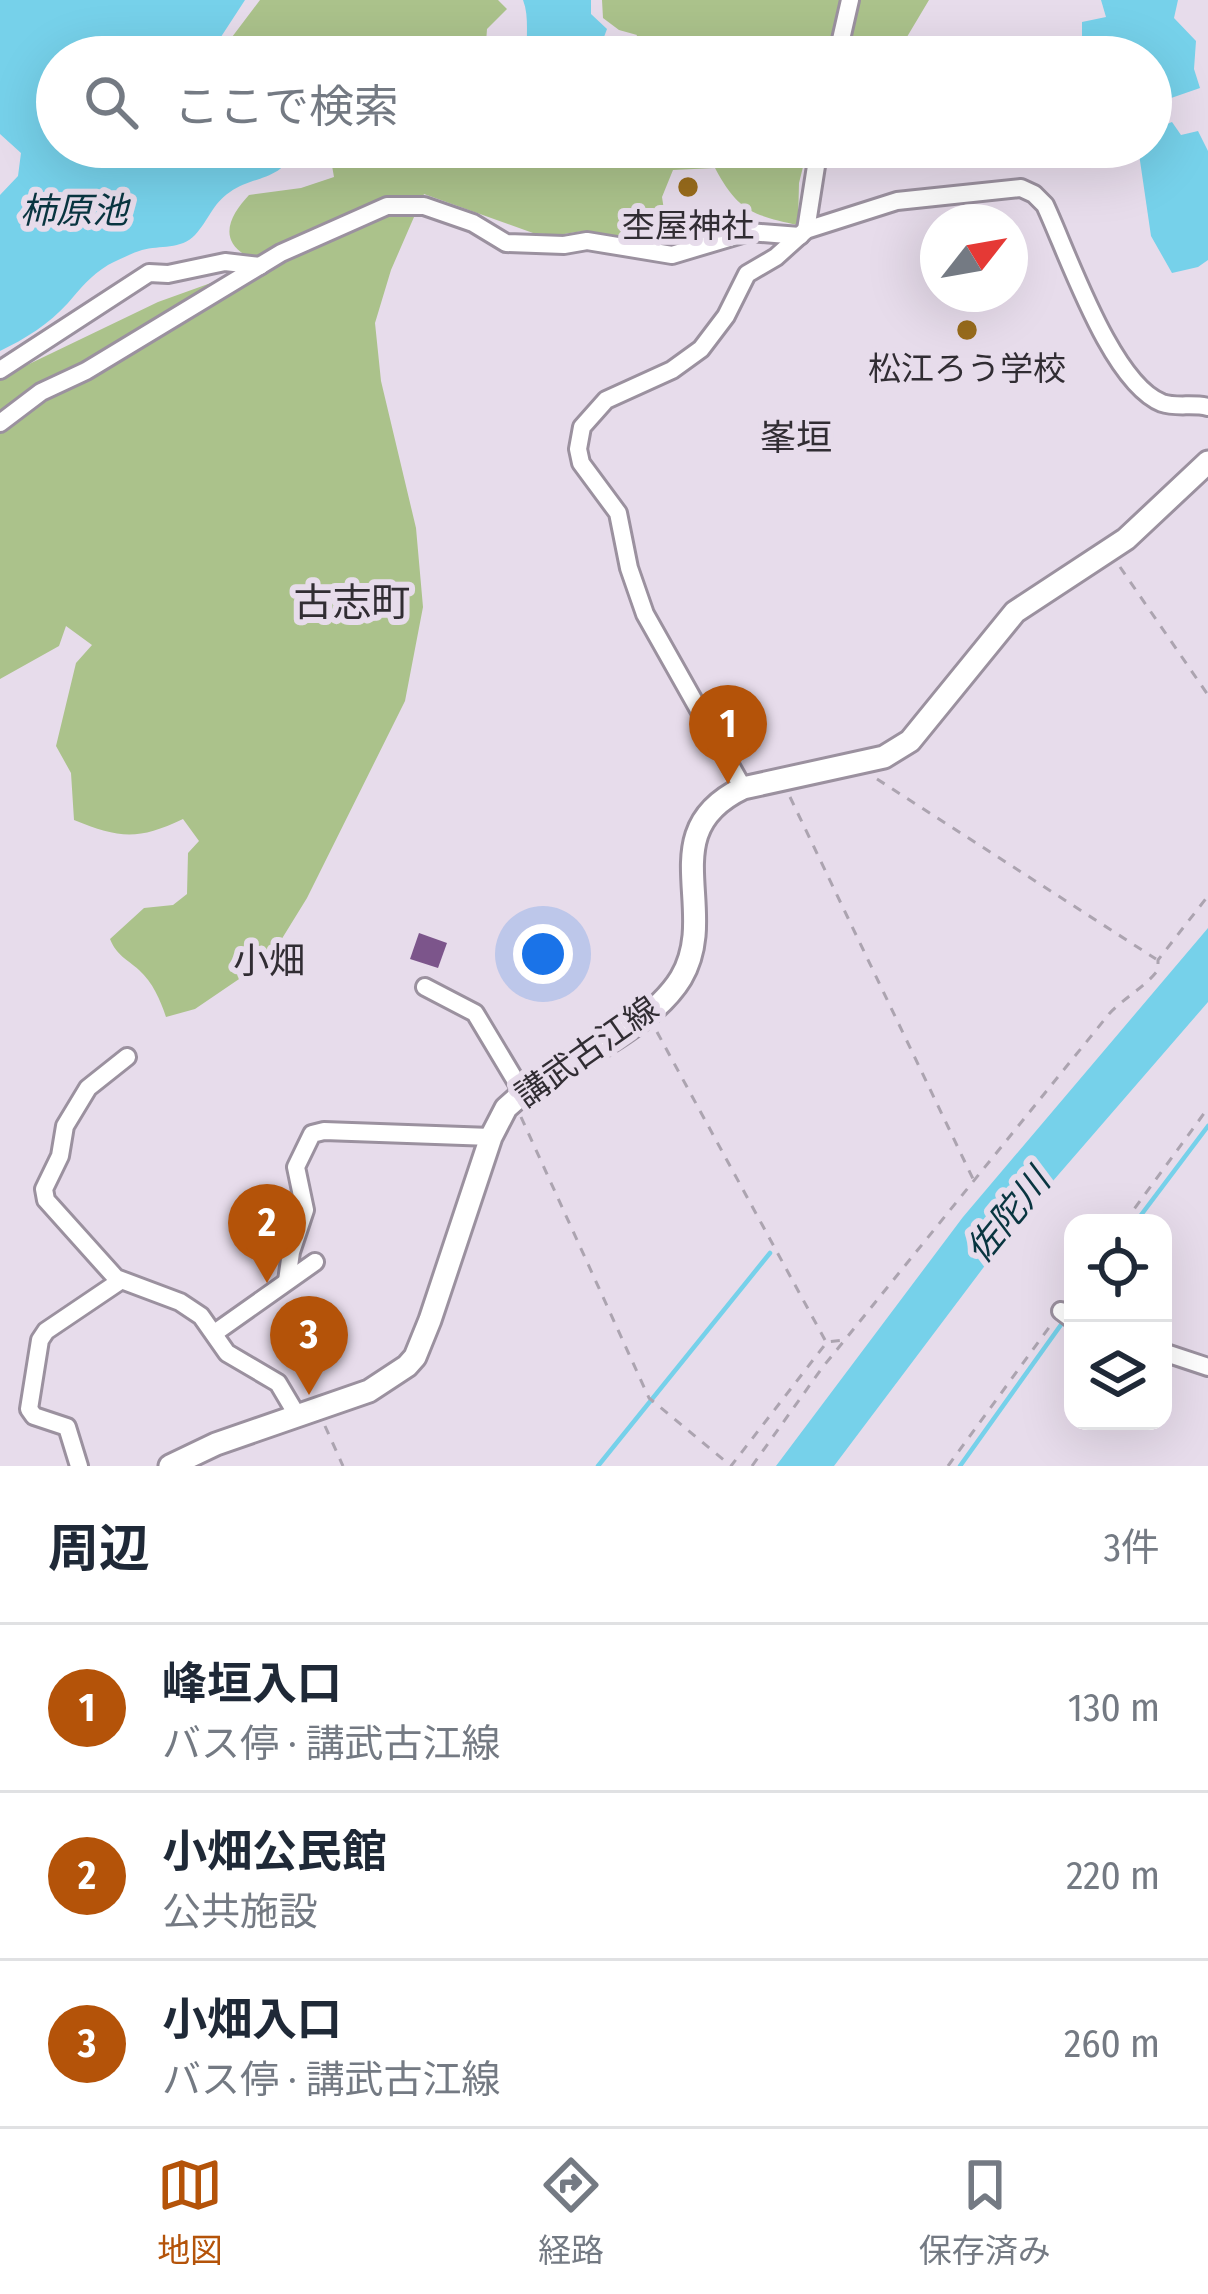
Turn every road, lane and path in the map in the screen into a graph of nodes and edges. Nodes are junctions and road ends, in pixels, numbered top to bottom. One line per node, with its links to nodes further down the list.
1 (850, 0): 2 (street)
2 (842, 36)
3 (816, 168): 4 (street)
4 (803, 233): 5 (street); 7 (street); 14 (street)
5 (260, 266): 6 (street); 8 (street)
6 (0, 370)
7 (1208, 406)
8 (0, 423)
9 (1208, 462): 10 (main road, 講武古江線)
10 (1109, 550): 11 (path); 12 (main road, 講武古江線)
11 (1208, 695)
12 (861, 762): 13 (main road, 講武古江線); 16 (path)
13 (780, 779): 14 (main road, 講武古江線); 23 (path)
14 (743, 788): 18 (main road, 講武古江線)
15 (1208, 896): 16 (path)
16 (1158, 960): 23 (path)
17 (424, 987): 20 (street)
18 (647, 1015): 20 (main road, 講武古江線); 31 (path)
19 (127, 1057): 26 (street)
20 (518, 1096): 22 (main road, 講武古江線); 31 (path)
21 (1208, 1108): 24 (path)
22 (490, 1137): 27 (street); 34 (main road, 講武古江線)
23 (974, 1181): 30 (path)
24 (1131, 1214)
25 (314, 1262): 27 (street)
26 (120, 1281): 29 (street); 35 (street)
27 (287, 1281): 29 (street)
28 (1064, 1318): 39 (path)
29 (215, 1332): 34 (street)
30 (847, 1340): 31 (path); 38 (path)
31 (827, 1342)
32 (1172, 1355): 33 (street)
33 (1208, 1367)
34 (306, 1412): 36 (main road, 講武古江線); 37 (path)
35 (79, 1466)
36 (170, 1466)
37 (343, 1466)
38 (752, 1466)
39 (948, 1466)

